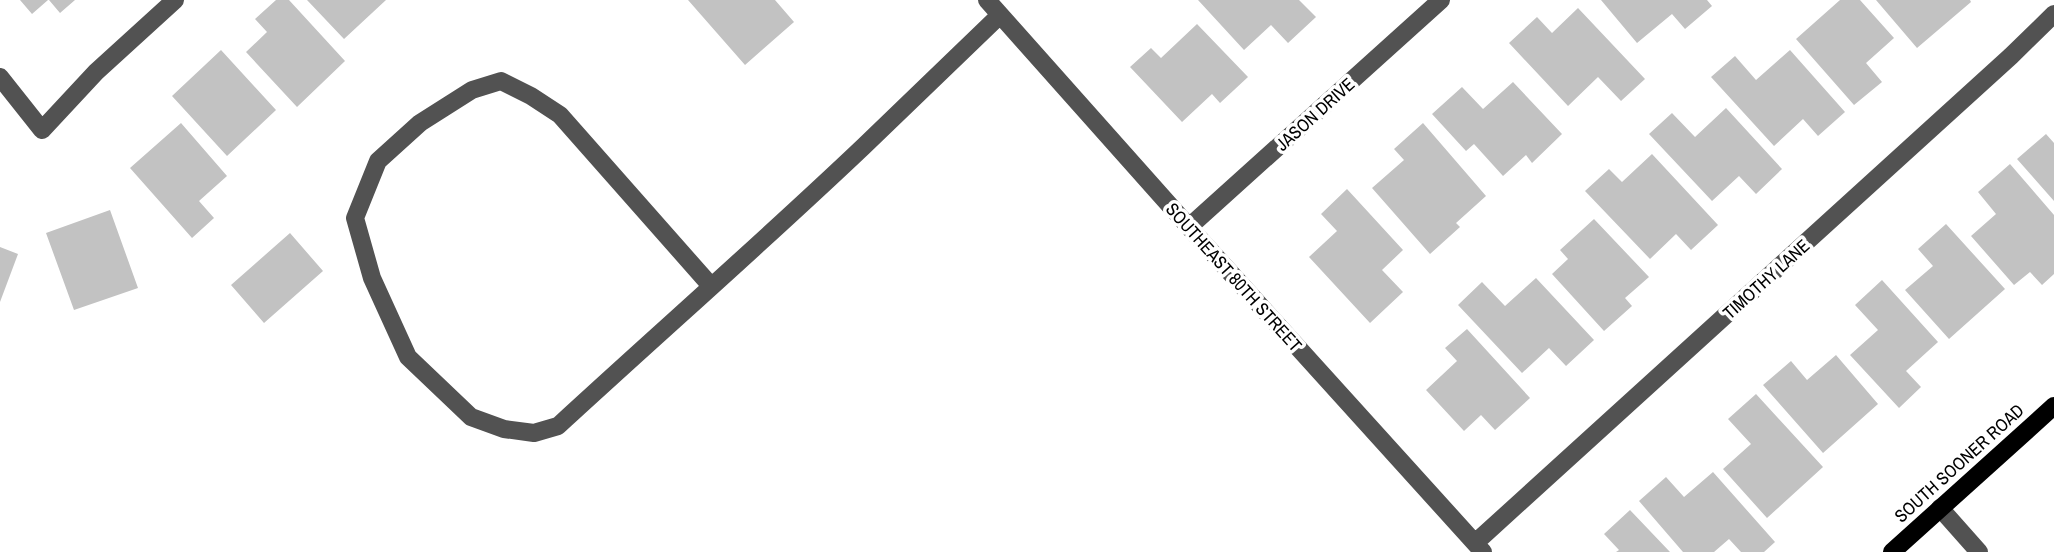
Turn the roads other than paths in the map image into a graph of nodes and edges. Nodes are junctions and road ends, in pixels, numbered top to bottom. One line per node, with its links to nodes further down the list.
1 (175, 0): 7 (street)
2 (987, 0): 6 (street, SOUTHEAST 80TH STREET)
3 (1441, 0): 8 (street, JASON DRIVE)
4 (2047, 0): 5 (street)
5 (2054, 12): 12 (street, TIMOTHY LANE)
6 (1000, 15): 8 (street, SOUTHEAST 80TH STREET); 9 (street)
7 (0, 77)
8 (1189, 227): 12 (street, SOUTHEAST 80TH STREET)
9 (710, 286): 9 (street)
10 (2054, 406): 11 (main road, SOUTH SOONER ROAD)
11 (1940, 508): 13 (main road, SOUTH SOONER ROAD); 14 (street)
12 (1479, 548)
13 (1899, 550)
14 (1979, 552)

